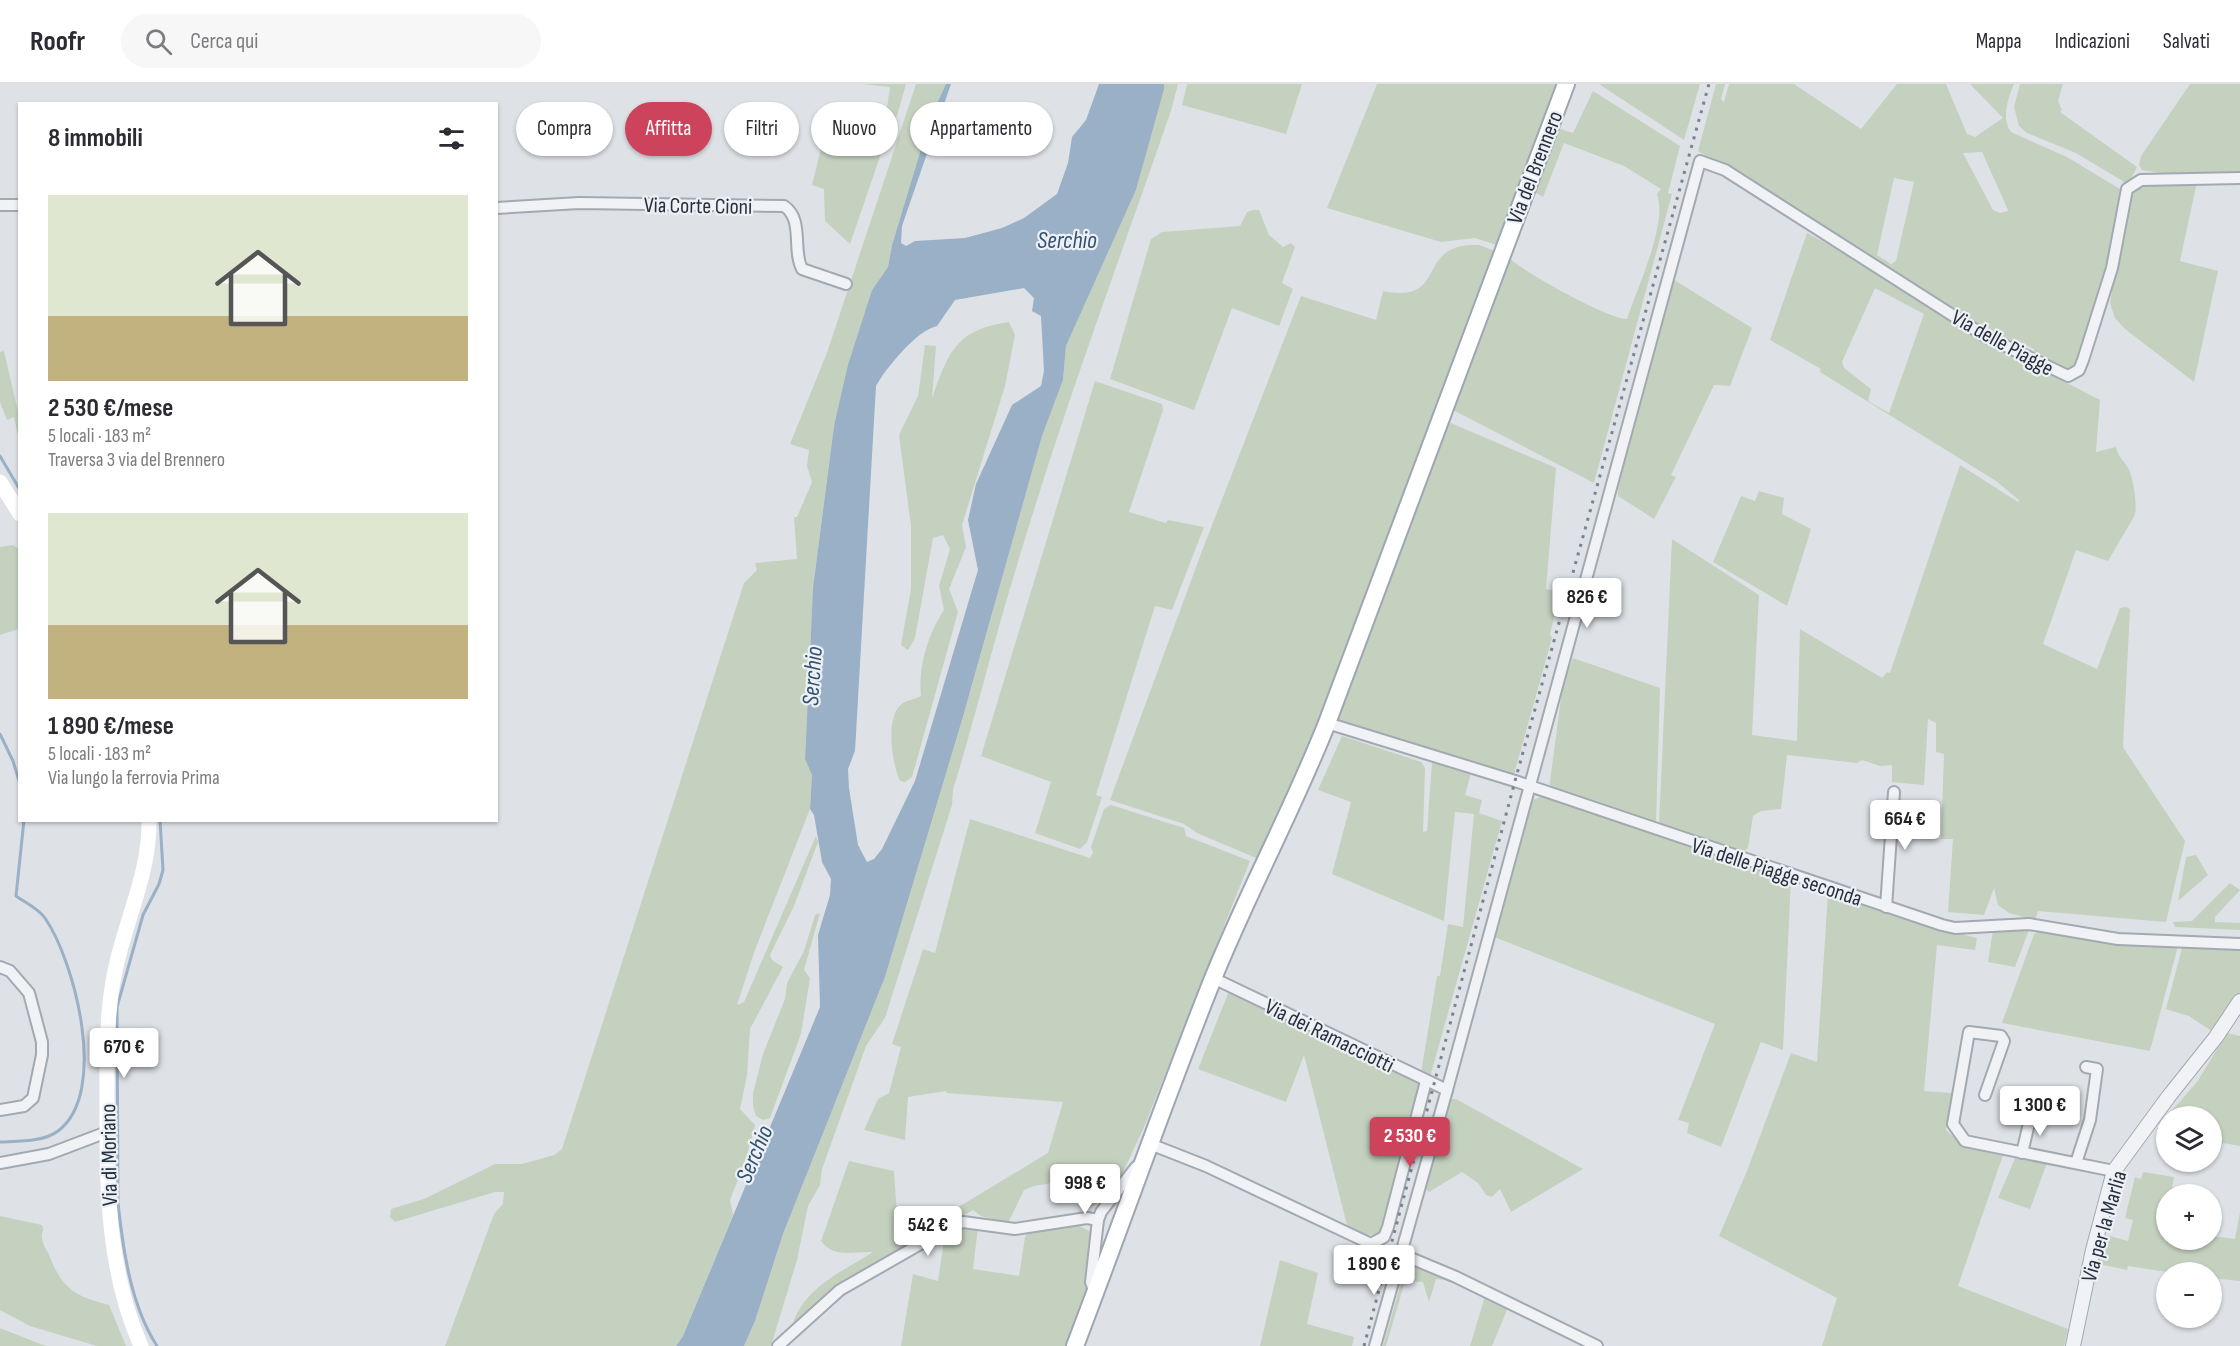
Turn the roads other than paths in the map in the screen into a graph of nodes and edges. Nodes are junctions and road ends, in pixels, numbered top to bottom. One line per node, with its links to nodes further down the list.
1 (1566, 84): 9 (main road, Via del Brennero)
2 (2240, 178): 10 (street, Via delle Piagge)
3 (0, 205): 4 (street)
4 (18, 205)
5 (498, 208): 6 (street, Via Corte Cioni)
6 (846, 284)
7 (0, 482): 8 (main road)
8 (18, 511)
9 (1327, 723): 10 (street, Via delle Piagge seconda); 16 (main road, Via del Brennero)
10 (1528, 786): 13 (street, Via delle Piagge seconda); 20 (street)
11 (1894, 792): 13 (street)
12 (148, 822): 24 (main road, Via di Moriano)
13 (1886, 907): 14 (street, Via delle Piagge seconda)
14 (2240, 944)
15 (0, 967): 22 (street)
16 (1213, 978): 19 (street, Via dei Ramacciotti); 25 (main road, Via del Brennero)
17 (2240, 1001): 29 (street, Via per la Marlia)
18 (2086, 1067): 28 (street)
19 (1426, 1081): 20 (street, Via dei Ramacciotti); 25 (street)
20 (1448, 1090): 31 (street)
21 (1985, 1095): 26 (street)
22 (0, 1110)
23 (2031, 1115): 26 (street)
24 (107, 1132): 27 (street); 33 (main road, Via di Moriano)
25 (1148, 1148): 30 (street); 32 (main road, Via del Brennero)
26 (2022, 1153): 28 (street)
27 (0, 1163)
28 (2076, 1163): 29 (street)
29 (2114, 1171): 38 (street, Via per la Marlia)
30 (1098, 1220): 32 (street); 34 (street)
31 (1401, 1254): 36 (street); 37 (street)
32 (1095, 1294): 35 (main road, Via del Brennero)
33 (141, 1346)
34 (778, 1346)
35 (1075, 1346)
36 (1375, 1346)
37 (1597, 1346)
38 (2073, 1346)

